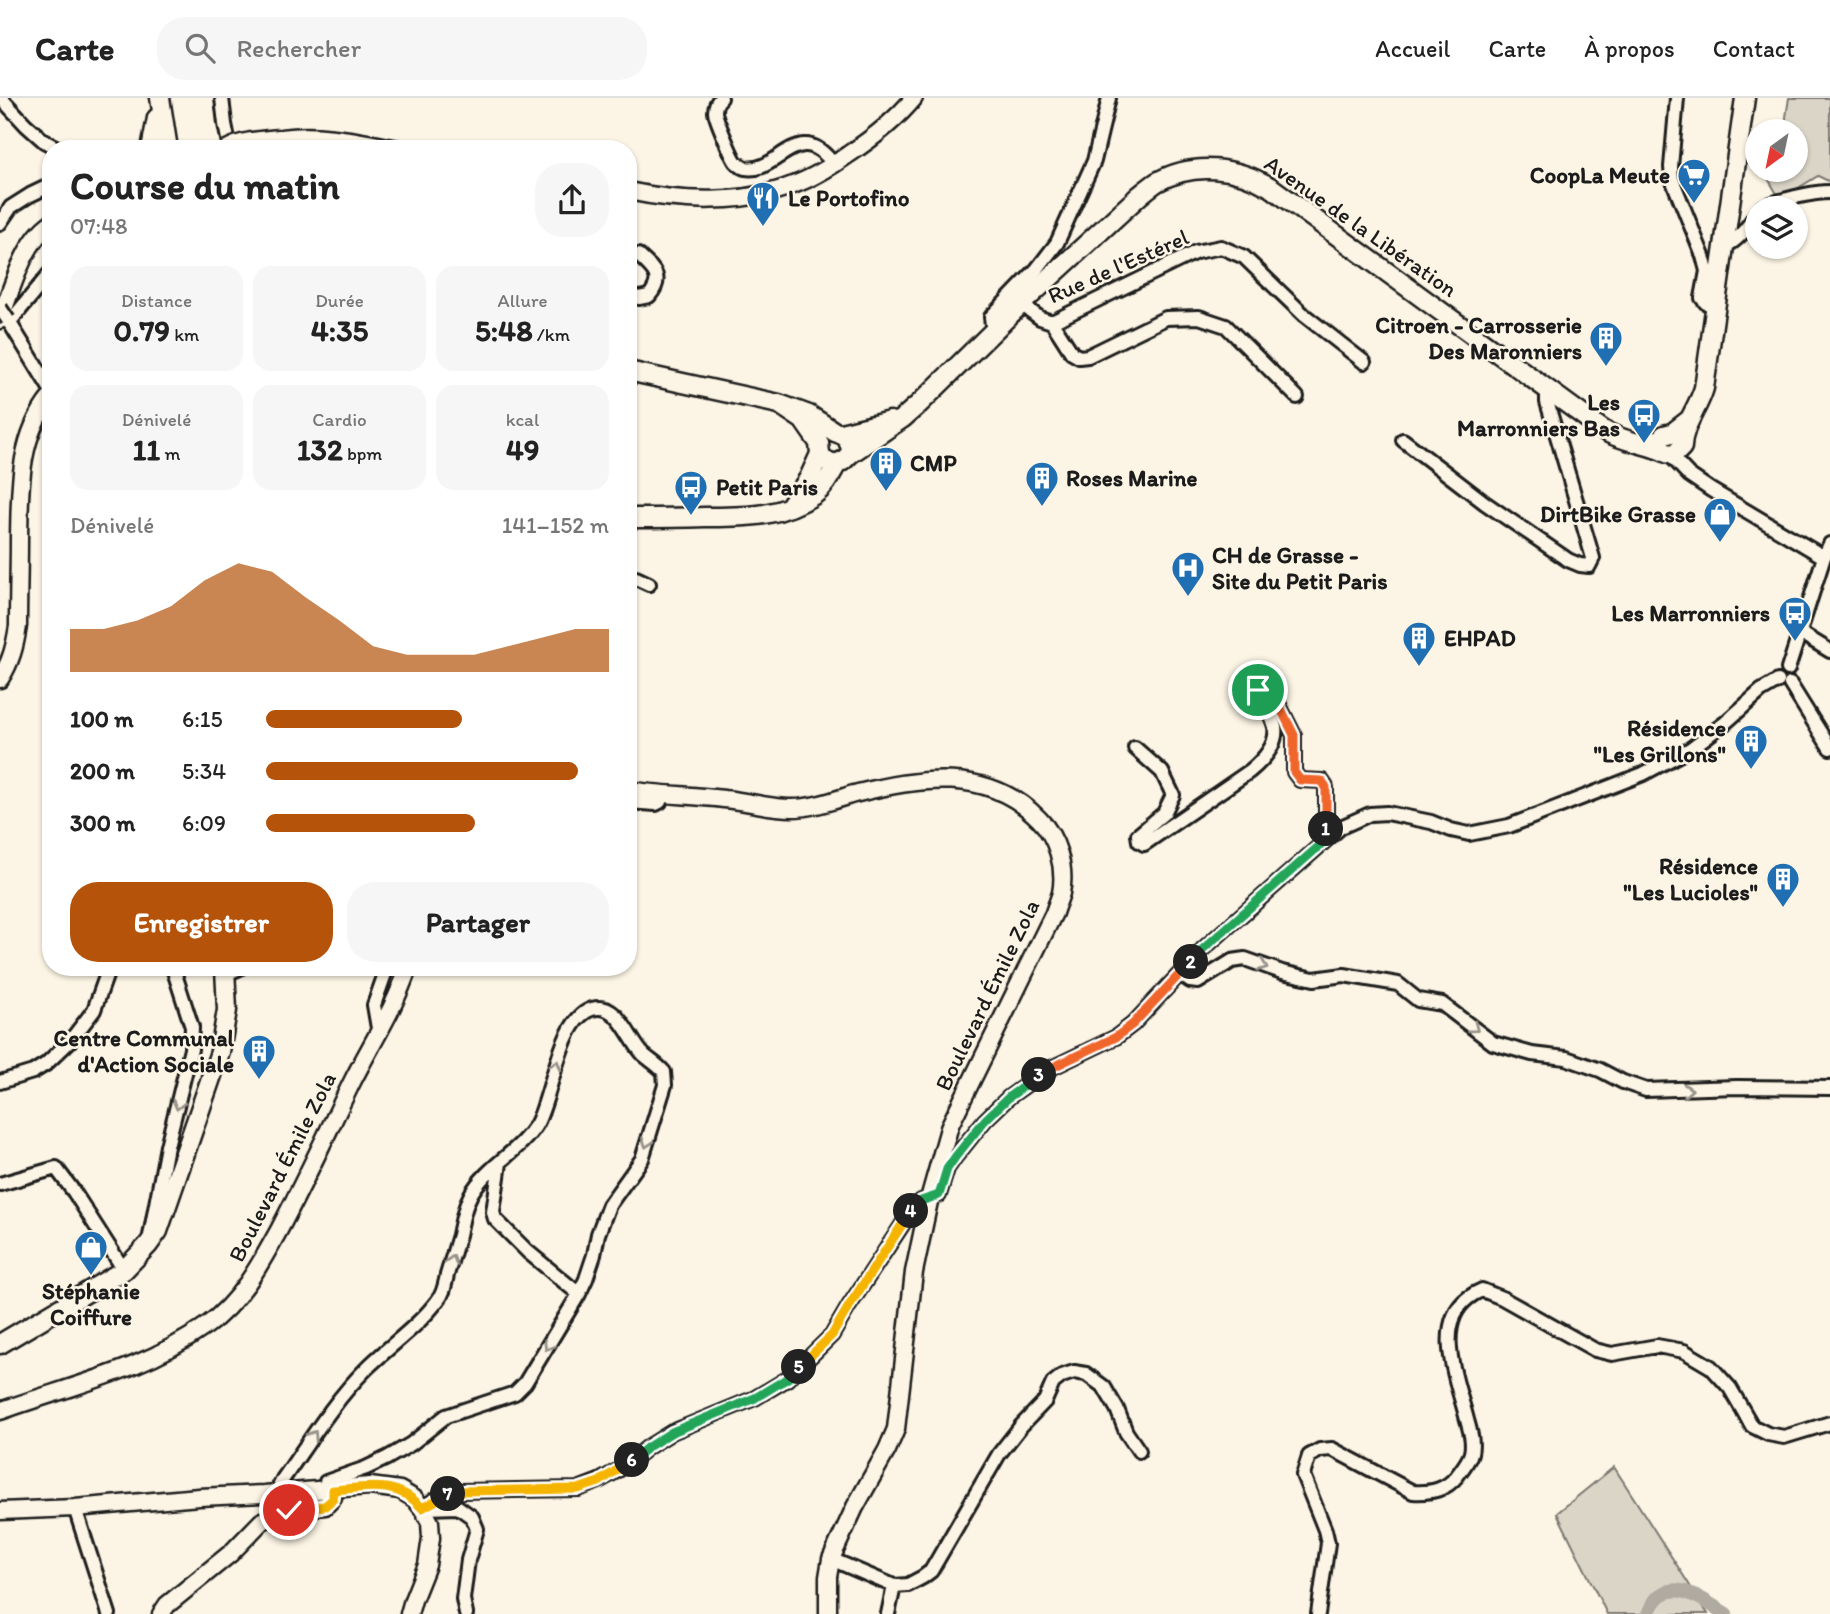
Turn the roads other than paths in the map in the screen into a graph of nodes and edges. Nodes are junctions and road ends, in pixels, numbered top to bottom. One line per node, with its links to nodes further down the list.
1 (1, 98): 10 (street)
2 (222, 98): 12 (street)
3 (721, 98): 16 (street)
4 (914, 98): 16 (main road)
5 (1109, 98): 33 (street)
6 (1677, 98): 29 (street)
7 (1745, 98): 24 (main road, Avenue de la Libération)
8 (160, 99): 11 (main road)
9 (279, 138): 13 (main road, bridge); 14 (main road, bridge); 15 (main road)
10 (43, 140)
11 (161, 140)
12 (228, 140)
13 (258, 140)
14 (274, 140)
15 (346, 140)
16 (834, 164): 18 (main road)
17 (42, 189): 21 (street)
18 (637, 192)
19 (1830, 192): 20 (street)
20 (1801, 196)
21 (0, 223)
22 (1745, 228): 24 (street)
23 (42, 231): 32 (main road)
24 (1725, 246): 29 (main road, Avenue de la Libération)
25 (638, 255): 27 (street)
26 (42, 283): 32 (street)
27 (637, 297)
28 (1021, 304): 31 (street, Rue de l'Estérel); 33 (main road, Avenue de la Libération); 37 (main road, Avenue de la Libération)
29 (1716, 306): 45 (main road, Avenue de la Libération)
30 (0, 308): 32 (street, bridge)
31 (1052, 322): 34 (street, Rue de l'Estérel); 38 (street)
32 (8, 323): 36 (street)
33 (993, 332): 41 (main road, Avenue de la Libération)
34 (1364, 362)
35 (637, 373): 39 (main road)
36 (42, 376)
37 (1547, 389): 43 (street); 45 (main road, Avenue de la Libération)
38 (1297, 397)
39 (779, 404): 42 (main road); 44 (main road)
40 (42, 409): 54 (main road)
41 (903, 418): 42 (main road); 46 (main road, Avenue de la Libération)
42 (838, 433): 44 (main road); 46 (main road)
43 (1403, 440)
44 (819, 448): 46 (main road); 47 (main road)
45 (1673, 448): 49 (street)
46 (843, 459): 47 (main road)
47 (789, 507): 48 (main road)
48 (637, 518)
49 (1828, 551): 52 (street)
50 (637, 579): 51 (street)
51 (649, 584)
52 (1799, 632): 53 (street); 55 (street)
53 (1830, 650)
54 (0, 680)
55 (1784, 682): 57 (street); 61 (street)
56 (1135, 748): 61 (street)
57 (1830, 748)
58 (637, 791): 59 (main road, Boulevard Émile Zola)
59 (661, 795): 60 (street); 73 (main road, Boulevard Émile Zola)
60 (637, 803)
61 (1326, 840): 62 (street)
62 (1180, 974): 70 (street, one-way to 70); 73 (street)
63 (106, 976): 69 (street)
64 (176, 976): 74 (street, one-way to 74)
65 (230, 976): 74 (main road)
66 (384, 976): 68 (street)
67 (404, 976): 68 (main road, Boulevard Émile Zola)
68 (379, 1034): 78 (main road, Boulevard Émile Zola)
69 (0, 1082)
70 (1830, 1088)
71 (500, 1163): 76 (street); 76 (street, one-way to 76); 82 (street, one-way to 71)
72 (0, 1184): 75 (street)
73 (931, 1199): 84 (street); 86 (main road, Boulevard Émile Zola)
74 (149, 1245): 75 (main road)
75 (124, 1270): 77 (main road)
76 (579, 1294): 81 (street, one-way to 81)
77 (0, 1344)
78 (0, 1411)
79 (1830, 1423): 94 (street)
80 (1139, 1451): 87 (street)
81 (329, 1490): 82 (main road); 84 (main road); 89 (main road)
82 (280, 1493): 83 (main road)
83 (75, 1508): 85 (main road); 88 (street)
84 (422, 1508): 90 (main road); 91 (street)
85 (0, 1511)
86 (831, 1559): 87 (street); 92 (main road, Boulevard Émile Zola)
87 (894, 1586): 93 (street)
88 (108, 1614)
89 (161, 1614)
90 (409, 1614)
91 (466, 1614)
92 (828, 1614)
93 (888, 1614)
94 (1318, 1614)

